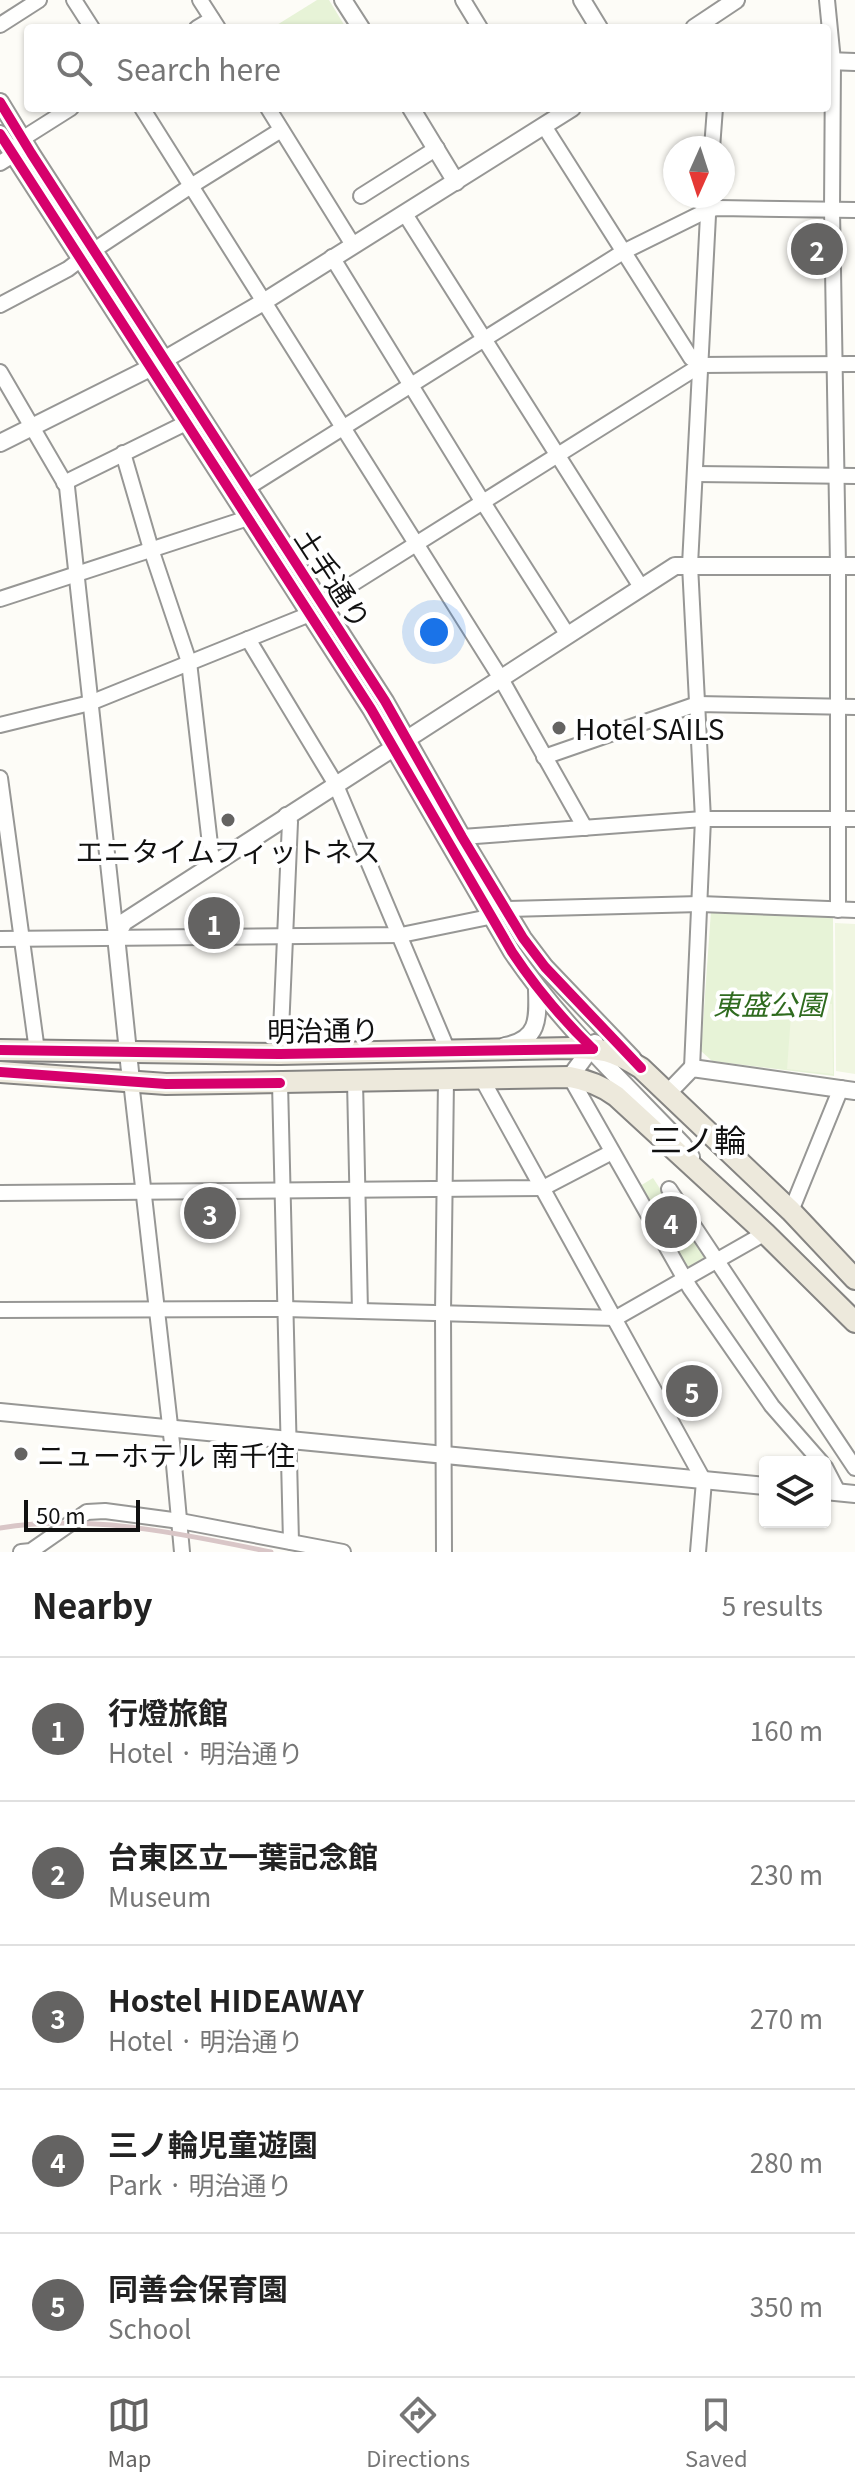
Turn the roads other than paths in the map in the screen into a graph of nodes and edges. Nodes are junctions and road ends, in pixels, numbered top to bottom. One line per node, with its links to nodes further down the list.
1 (39, 0): 16 (street)
2 (74, 0): 10 (street)
3 (200, 0): 9 (street)
4 (343, 0): 11 (street)
5 (463, 0): 12 (street)
6 (582, 0): 13 (street)
7 (736, 0): 14 (street)
8 (827, 0): 15 (street)
9 (215, 23)
10 (89, 24)
11 (358, 24)
12 (478, 24)
13 (597, 24)
14 (700, 24)
15 (828, 24)
16 (0, 25)
17 (831, 61): 18 (street)
18 (855, 62)
19 (0, 102): 31 (street)
20 (65, 112): 31 (street)
21 (145, 112): 35 (street)
22 (270, 112): 28 (street)
23 (414, 112): 32 (street)
24 (566, 112): 27 (street)
25 (715, 112): 30 (street)
26 (831, 112): 40 (street)
27 (544, 126): 34 (street); 44 (street)
28 (281, 130): 35 (street); 43 (street)
29 (0, 134): 33 (street)
30 (713, 136)
31 (22, 139): 33 (street); 45 (street)
32 (437, 148): 34 (street); 36 (street)
33 (7, 159): 45 (street)
34 (456, 182): 42 (street)
35 (191, 186): 45 (street); 47 (street)
36 (361, 196)
37 (699, 208): 44 (street)
38 (708, 208): 53 (street)
39 (718, 208): 40 (street)
40 (832, 210): 41 (street); 51 (street)
41 (855, 210)
42 (405, 214): 43 (street); 49 (street)
43 (353, 245): 46 (street)
44 (623, 252): 49 (street); 53 (street)
45 (88, 255): 48 (street); 50 (street)
46 (332, 257): 47 (street); 55 (street)
47 (265, 301): 50 (street); 58 (street)
48 (0, 305)
49 (485, 340): 55 (street); 61 (street)
50 (158, 364): 56 (street); 57 (street); 66 (street, 土手通り)
51 (835, 364): 52 (street); 53 (street); 63 (street)
52 (855, 364)
53 (701, 365): 61 (street); 62 (street)
54 (0, 372): 57 (street)
55 (411, 385): 58 (street); 67 (street)
56 (186, 423): 60 (street); 68 (street)
57 (32, 427): 59 (street); 65 (street)
58 (343, 428): 66 (street); 69 (street)
59 (0, 443)
60 (123, 453): 65 (street); 70 (street)
61 (558, 454): 67 (street); 74 (street)
62 (695, 474): 63 (street); 71 (street)
63 (836, 476): 64 (street); 72 (street)
64 (855, 476)
65 (64, 483): 73 (street)
66 (247, 488): 76 (street, 土手通り)
67 (483, 503): 69 (street); 77 (street)
68 (248, 518): 70 (street); 76 (street)
69 (416, 545): 76 (street); 80 (street)
70 (151, 549): 73 (street); 79 (street)
71 (690, 565): 72 (street); 74 (street); 82 (street)
72 (846, 566): 83 (street)
73 (77, 574): 75 (street); 81 (street)
74 (641, 587): 77 (street)
75 (0, 599)
76 (316, 608): 78 (street); 86 (street)
77 (567, 634): 80 (street)
78 (248, 639): 79 (street); 89 (street)
79 (189, 662): 81 (street); 96 (street)
80 (500, 677): 86 (street); 87 (street)
81 (90, 703): 85 (street); 102 (street)
82 (697, 704): 83 (street); 87 (street); 91 (street)
83 (838, 707): 84 (street); 92 (street)
84 (855, 707)
85 (0, 725)
86 (399, 743): 89 (street); 95 (street); 100 (street)
87 (544, 757): 94 (street)
88 (0, 778): 104 (street)
89 (335, 783): 90 (street); 101 (street)
90 (286, 815): 96 (street); 103 (street)
91 (703, 819): 92 (street); 94 (street); 97 (street)
92 (838, 819): 93 (street); 98 (street)
93 (855, 819)
94 (585, 828): 95 (street)
95 (462, 837): 100 (street)
96 (215, 861): 102 (street)
97 (700, 904): 98 (street); 100 (street); 116 (street)
98 (838, 910): 99 (street)
99 (855, 910)
100 (497, 913): 101 (street); 106 (street); 107 (street)
101 (401, 935): 103 (street); 112 (street)
102 (116, 936): 103 (street); 104 (street); 113 (street)
103 (286, 936): 114 (street)
104 (21, 938): 105 (street); 111 (street)
105 (0, 939)
106 (545, 967): 109 (street); 115 (street)
107 (537, 990): 108 (street); 109 (street)
108 (488, 1049): 109 (main road, 明治通り); 112 (main road, 明治通り)
109 (593, 1049): 115 (main road, 明治通り); 118 (street); 127 (street)
110 (0, 1050): 111 (main road, 明治通り)
111 (37, 1051): 113 (main road, 明治通り)
112 (448, 1051): 114 (main road, 明治通り)
113 (128, 1053): 114 (main road, 明治通り); 121 (street)
114 (280, 1054)
115 (641, 1068): 125 (main road, 明治通り)
116 (692, 1068): 124 (street); 125 (street)
117 (0, 1072): 121 (main road, 明治通り)
118 (570, 1077): 119 (main road, 明治通り); 126 (street); 127 (main road, 明治通り)
119 (482, 1079): 120 (main road, 明治通り); 128 (street)
120 (446, 1080): 122 (main road, 明治通り); 129 (street)
121 (131, 1081): 123 (main road, 明治通り); 131 (street)
122 (355, 1081): 123 (main road, 明治通り); 133 (street)
123 (280, 1083): 132 (street)
124 (848, 1090): 135 (street)
125 (667, 1094): 135 (main road, 明治通り)
126 (612, 1152): 128 (street); 139 (street)
127 (704, 1176): 136 (main road, 明治通り)
128 (543, 1188): 129 (street); 145 (street)
129 (444, 1189): 133 (street); 144 (street)
130 (669, 1189): 137 (street)
131 (144, 1191): 132 (street); 134 (street); 142 (street)
132 (282, 1191): 133 (street); 140 (street)
133 (358, 1191): 143 (street)
134 (0, 1193)
135 (791, 1211): 138 (main road, 明治通り)
136 (765, 1233): 137 (street); 146 (main road, 明治通り)
137 (716, 1262): 139 (street); 152 (street)
138 (855, 1279)
139 (685, 1280): 145 (street); 151 (street)
140 (285, 1309): 142 (street); 143 (street); 149 (street)
141 (0, 1310): 142 (street)
142 (158, 1310): 148 (street)
143 (360, 1311): 144 (street)
144 (443, 1313): 145 (street); 150 (street)
145 (616, 1318): 153 (street)
146 (855, 1322)
147 (0, 1412): 148 (street)
148 (171, 1428): 149 (street); 155 (street)
149 (288, 1441): 150 (street); 156 (street)
150 (445, 1455): 153 (street); 160 (street)
151 (816, 1456)
152 (855, 1468)
153 (704, 1481): 154 (street); 161 (street)
154 (759, 1486)
155 (180, 1521): 156 (street); 157 (street); 158 (street)
156 (291, 1542): 159 (street)
157 (21, 1552)
158 (182, 1552)
159 (343, 1552)
160 (444, 1552)
161 (698, 1552)

